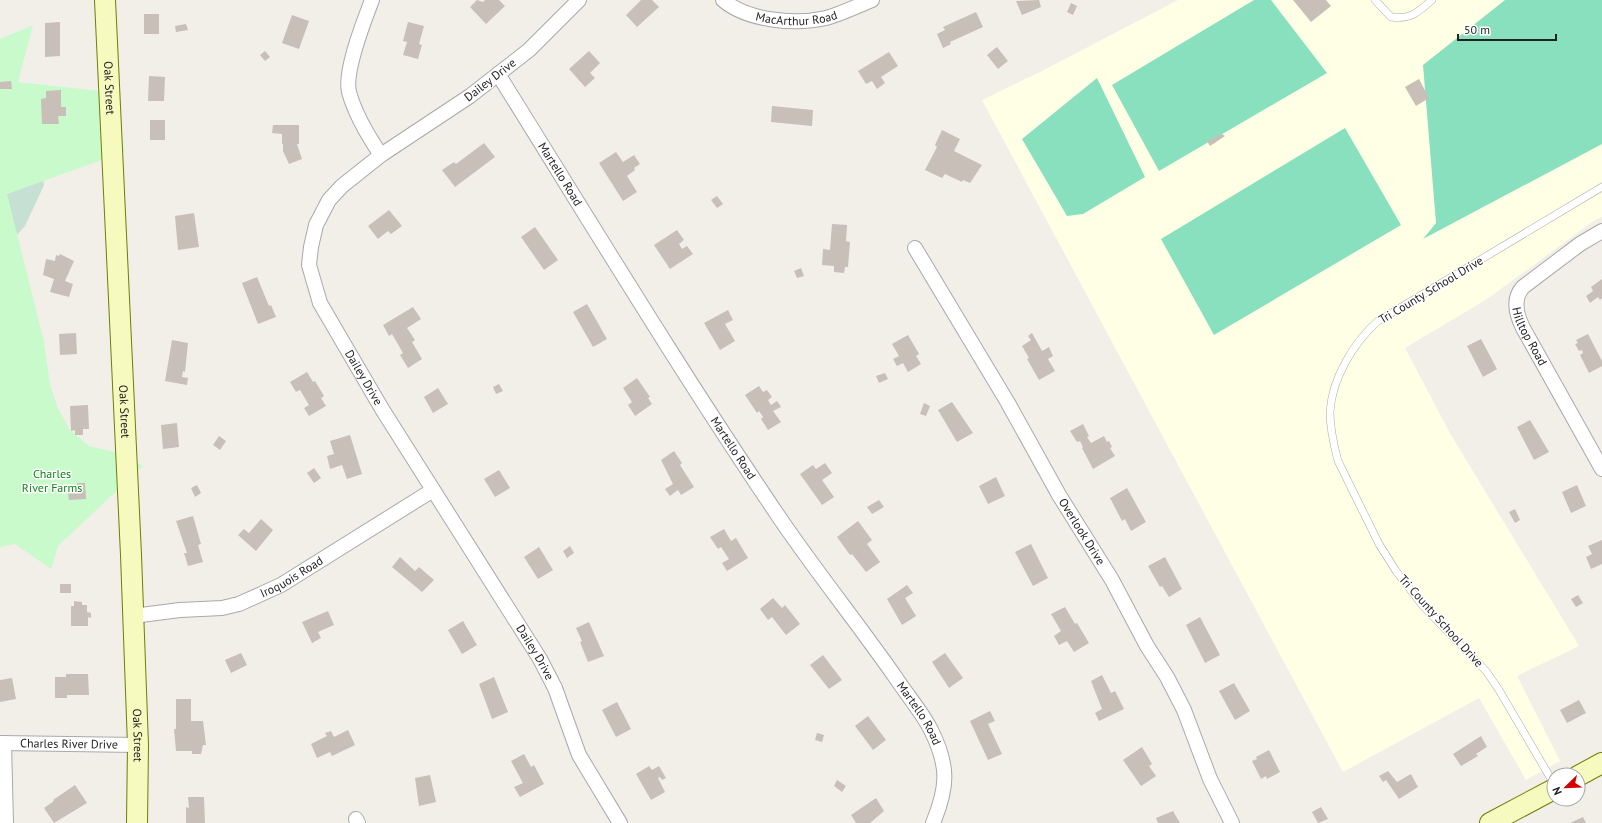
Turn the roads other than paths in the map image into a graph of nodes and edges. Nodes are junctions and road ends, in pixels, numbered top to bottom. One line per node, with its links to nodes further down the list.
1 (105, 0): 15 (main road, Oak Street)
2 (372, 0): 9 (street)
3 (579, 0): 8 (street, Dailey Drive)
4 (723, 0): 5 (street, MacArthur Road)
5 (872, 0)
6 (1375, 0): 7 (lane)
7 (1432, 0)
8 (498, 74): 9 (street, Dailey Drive); 25 (street, Martello Road)
9 (381, 155): 14 (street, Dailey Drive)
10 (1602, 187): 19 (lane, Tri County School Drive)
11 (1602, 231): 13 (street, Hilltop Road)
12 (915, 248): 26 (street, Overlook Drive)
13 (1602, 469)
14 (433, 490): 15 (street, Iroquois Road); 24 (street, Dailey Drive)
15 (133, 616): 17 (main road, Oak Street)
16 (2, 743): 17 (street, Charles River Drive); 22 (street)
17 (138, 744): 23 (main road, Oak Street)
18 (1602, 763): 20 (main road)
19 (1546, 770)
20 (1586, 772)
21 (1546, 793): 27 (main road)
22 (6, 823)
23 (137, 823)
24 (620, 823)
25 (933, 823)
26 (1232, 823)
27 (1490, 823)

